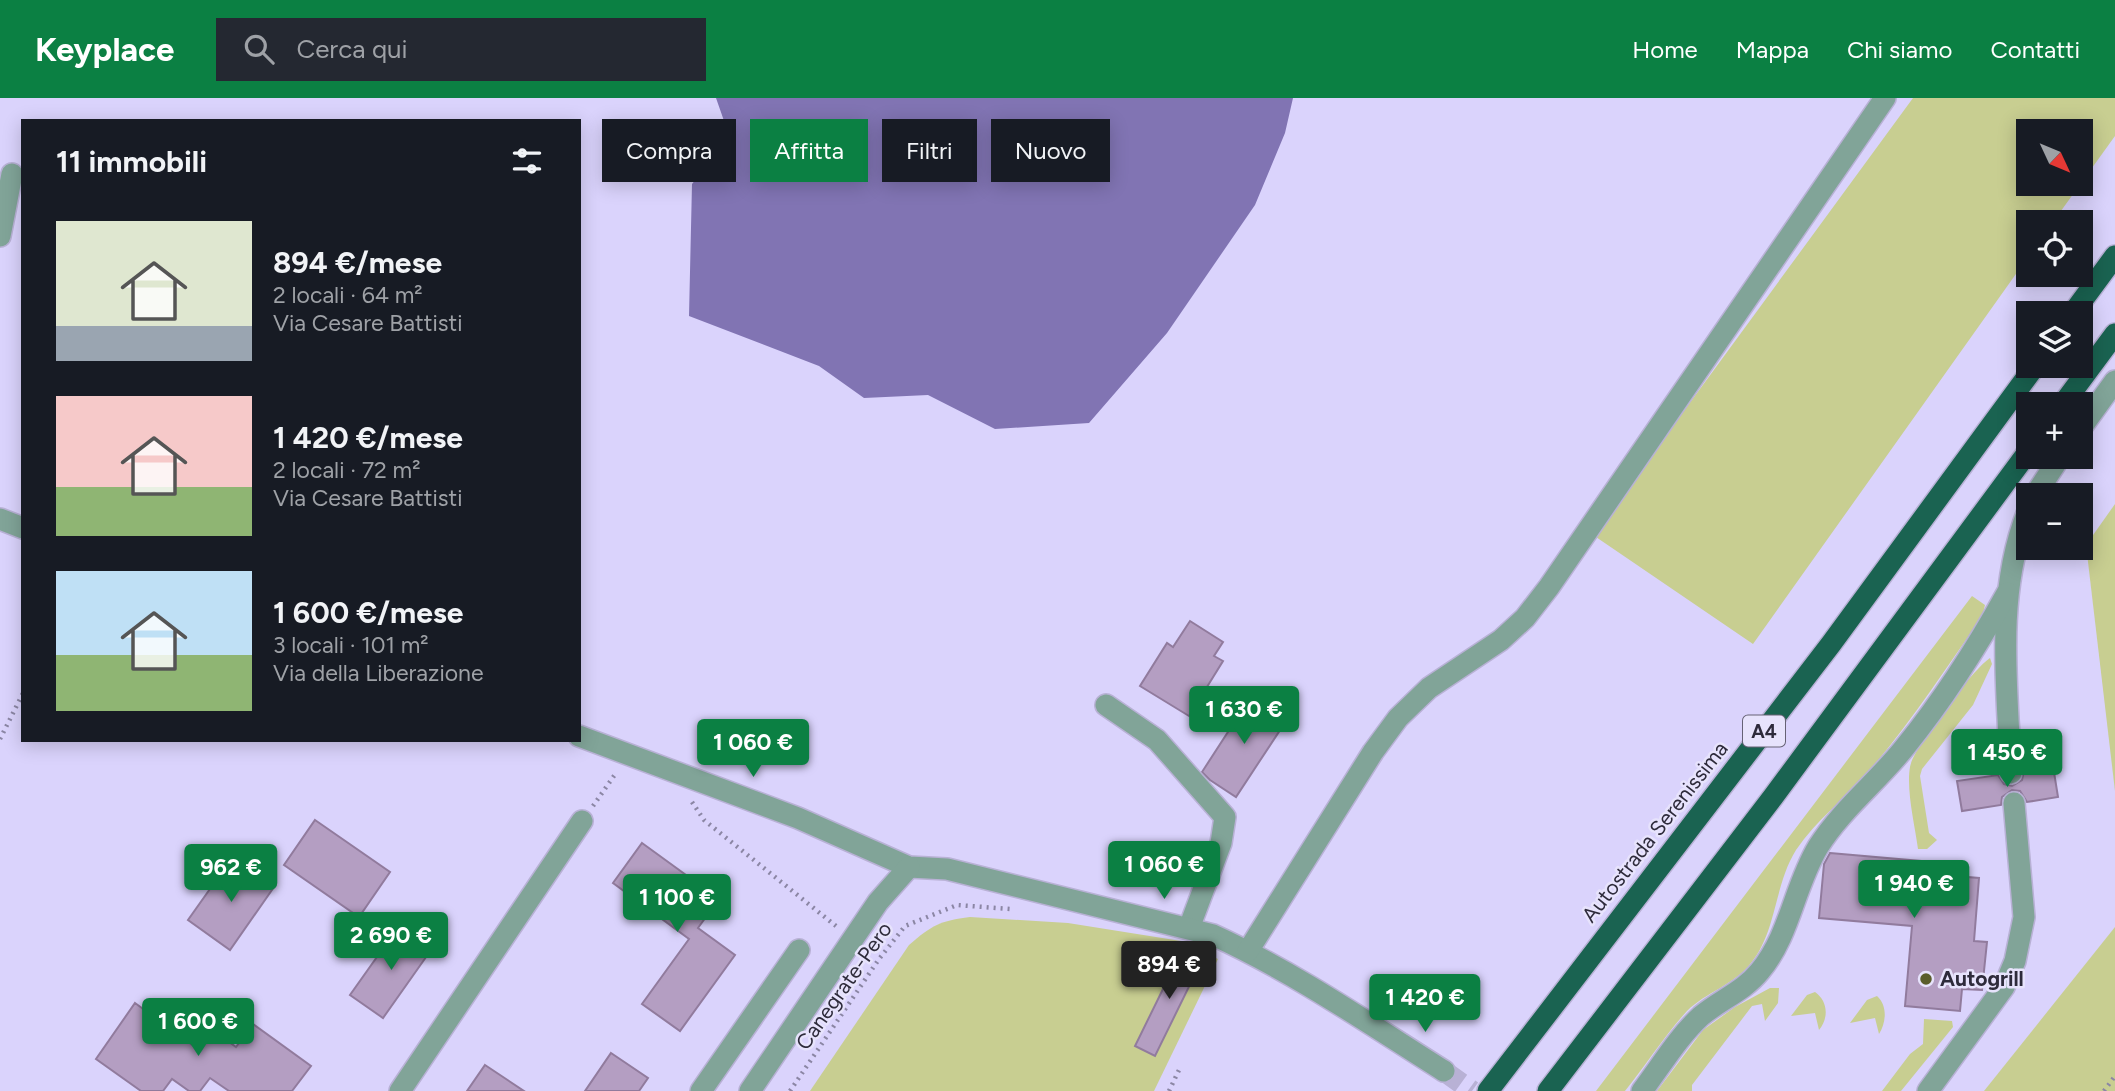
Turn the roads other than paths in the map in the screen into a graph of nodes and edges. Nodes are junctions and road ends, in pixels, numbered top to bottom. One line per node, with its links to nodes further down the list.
1 (1885, 98): 24 (street)
2 (12, 174): 3 (street)
3 (0, 236)
4 (2115, 256): 5 (highway)
5 (2082, 301)
6 (2115, 334): 9 (highway)
7 (2026, 378): 29 (highway, Autostrada Serenissima / A4)
8 (2115, 381): 10 (street)
9 (2072, 392)
10 (2093, 411)
11 (2016, 468): 30 (highway, A4)
12 (0, 519): 13 (street)
13 (21, 527)
14 (2016, 551): 15 (street)
15 (2007, 593): 18 (street); 31 (street)
16 (1106, 705): 22 (street)
17 (581, 737): 21 (street)
18 (2011, 773)
19 (2014, 803): 32 (street)
20 (582, 821): 27 (street)
21 (909, 867): 22 (street); 28 (street)
22 (1189, 928): 24 (street)
23 (799, 950): 26 (street)
24 (1248, 951): 25 (street)
25 (1444, 1071)
26 (706, 1089)
27 (400, 1091)
28 (750, 1091)
29 (1488, 1091)
30 (1548, 1091)
31 (1642, 1091)
32 (1928, 1091)

